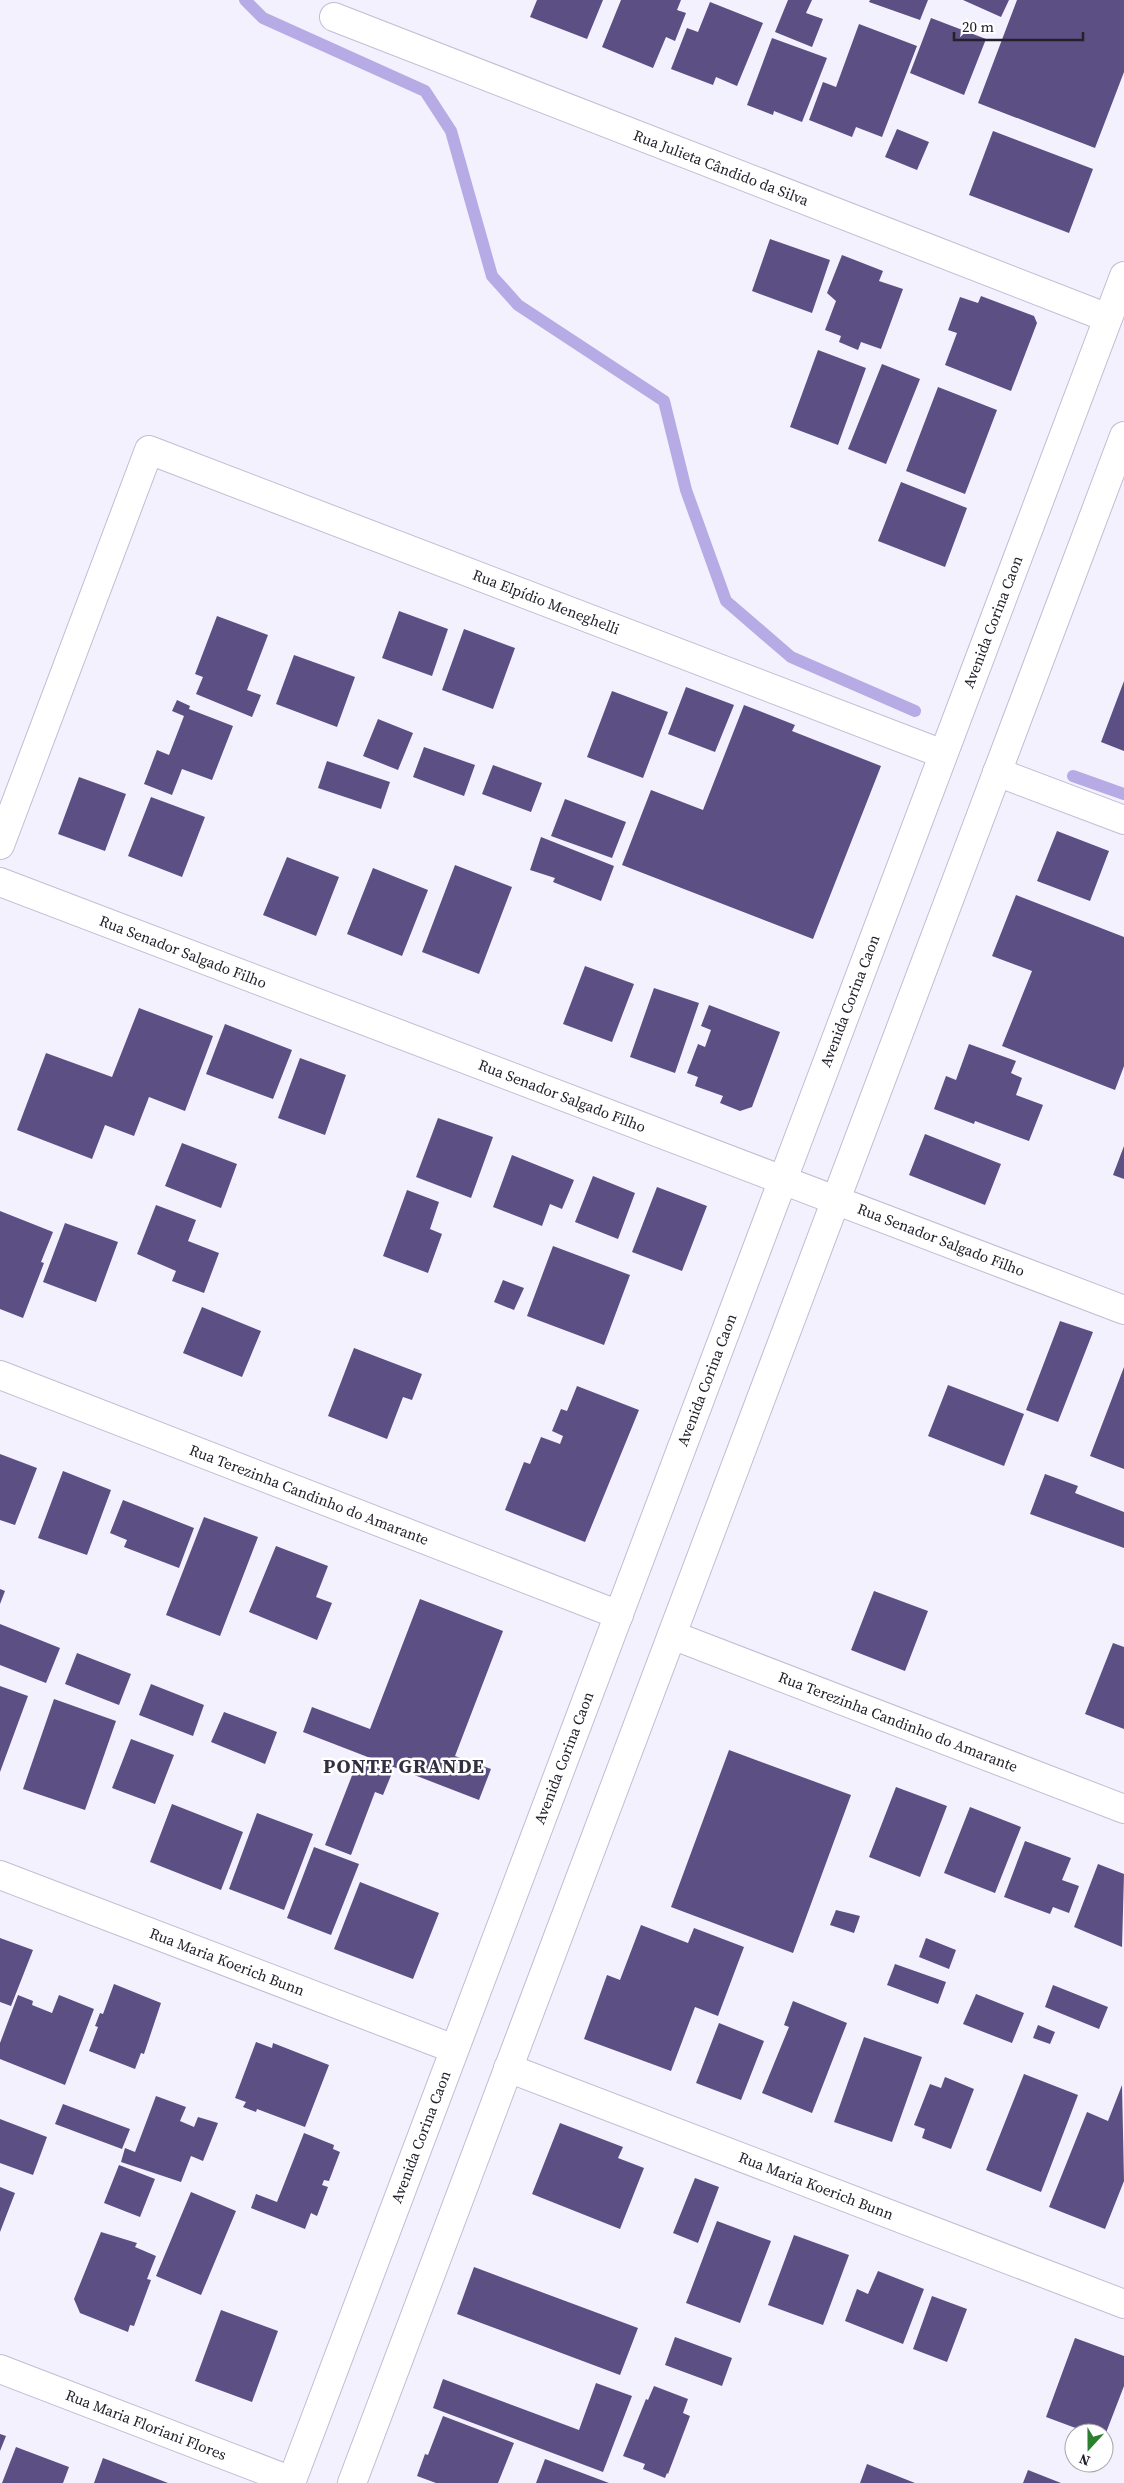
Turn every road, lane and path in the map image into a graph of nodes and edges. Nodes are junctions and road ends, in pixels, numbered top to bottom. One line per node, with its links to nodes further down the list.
1 (334, 17): 3 (street, Rua Julieta Cândido da Silva)
2 (1124, 276): 3 (street, Avenida Corina Caon)
3 (1108, 318): 5 (street, Avenida Corina Caon)
4 (1124, 436): 6 (street)
5 (944, 754): 8 (street, Rua Elpídio Meneghelli); 10 (street, Avenida Corina Caon)
6 (997, 772): 7 (street); 11 (street)
7 (1124, 820)
8 (0, 845)
9 (0, 882): 10 (street, Rua Senador Salgado Filho)
10 (783, 1180): 11 (street, Rua Senador Salgado Filho); 14 (street, Avenida Corina Caon)
11 (836, 1200): 12 (street, Rua Senador Salgado Filho); 15 (street)
12 (1124, 1310)
13 (0, 1375): 14 (street, Rua Terezinha Candinho do Amarante)
14 (619, 1614): 18 (street, Avenida Corina Caon)
15 (672, 1635): 16 (street, Rua Terezinha Candinho do Amarante); 19 (street)
16 (1124, 1808)
17 (0, 1875): 18 (street, Rua Maria Koerich Bunn)
18 (454, 2049): 22 (street, Avenida Corina Caon)
19 (508, 2068): 20 (street, Rua Maria Koerich Bunn); 23 (street)
20 (1124, 2304)
21 (0, 2369): 22 (street, Rua Maria Floriani Flores)
22 (291, 2482)
23 (352, 2483)

